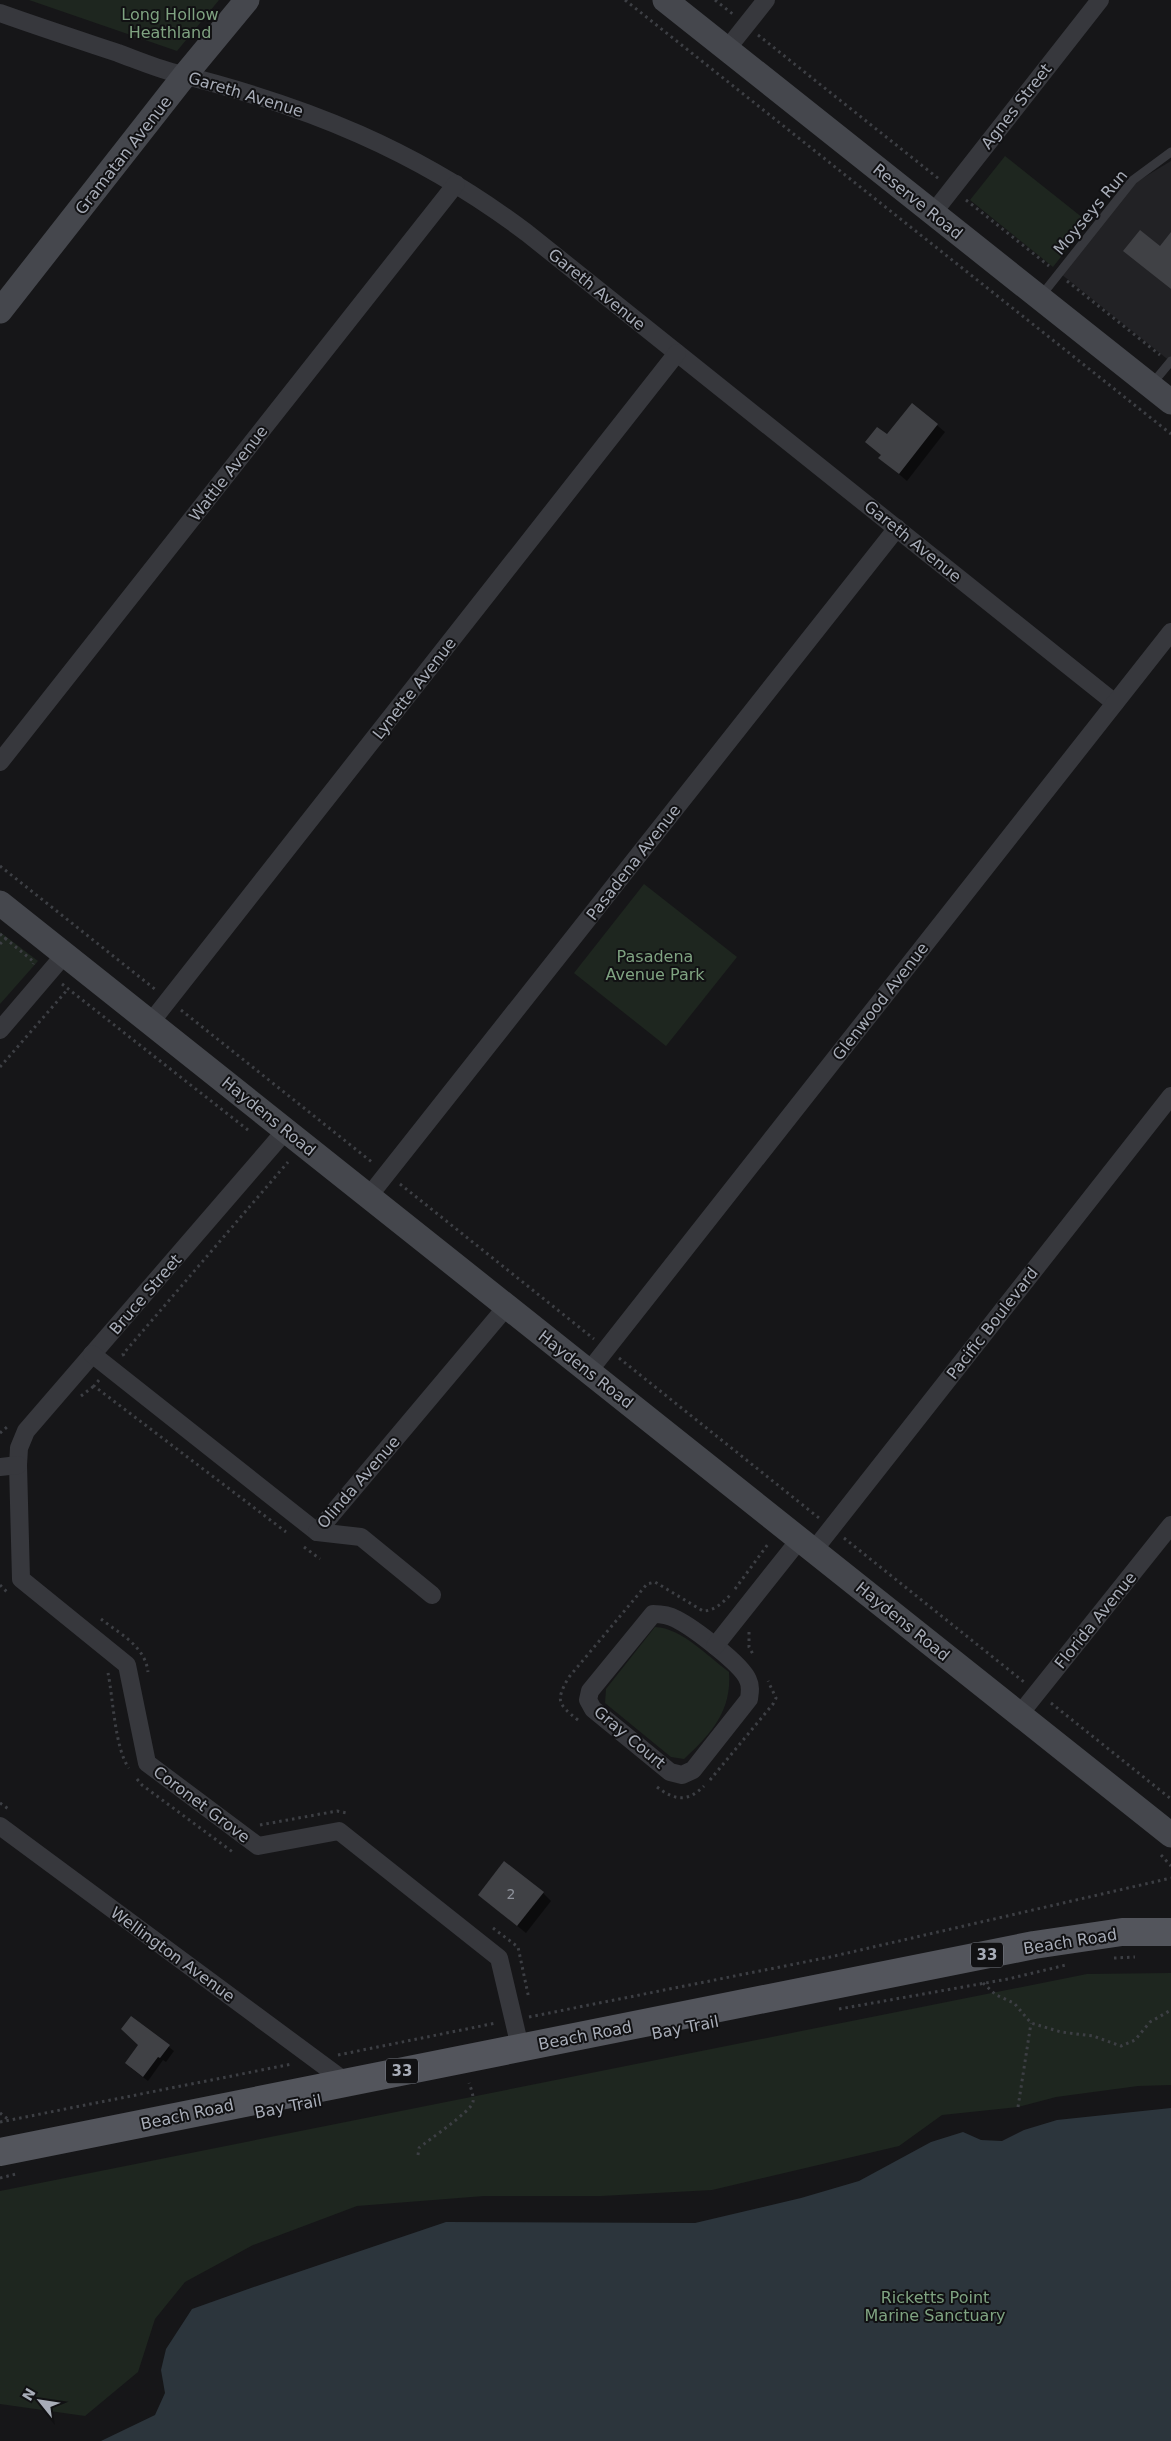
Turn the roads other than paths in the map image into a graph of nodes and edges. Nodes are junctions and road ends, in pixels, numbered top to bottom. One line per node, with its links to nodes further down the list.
1 (247, 0): 7 (street, Gramatan Avenue)
2 (665, 0): 6 (street, Reserve Road)
3 (766, 0): 6 (street)
4 (1100, 0): 10 (street, Agnes Street)
5 (0, 14): 7 (street, Gareth Avenue)
6 (727, 49): 10 (street, Reserve Road)
7 (185, 75): 9 (street, Gareth Avenue); 12 (street, Gramatan Avenue)
8 (1171, 152): 11 (lane, Moyseys Run)
9 (456, 184): 13 (street, Gareth Avenue); 20 (street, Wattle Avenue)
10 (933, 213): 11 (street, Reserve Road)
11 (1040, 298): 15 (street, Reserve Road)
12 (0, 310)
13 (677, 353): 17 (street, Gareth Avenue); 23 (street, Lynette Avenue)
14 (1171, 361): 15 (lane)
15 (1150, 386): 16 (street, Reserve Road)
16 (1171, 402)
17 (897, 528): 19 (street, Gareth Avenue); 27 (street, Pasadena Avenue)
18 (1171, 632): 19 (street, Glenwood Avenue)
19 (1115, 703): 30 (street, Glenwood Avenue)
20 (0, 762)
21 (0, 903): 22 (street, Haydens Road)
22 (65, 954): 23 (street, Haydens Road); 24 (street)
23 (151, 1022): 26 (street, Haydens Road)
24 (0, 1030)
25 (1171, 1096): 35 (street, Pacific Boulevard)
26 (286, 1130): 27 (street, Haydens Road); 29 (street, Bruce Street)
27 (369, 1196): 28 (street, Haydens Road)
28 (507, 1306): 30 (street, Haydens Road); 34 (street, Olinda Avenue)
29 (92, 1354): 31 (street, Bruce Street); 34 (street, Olinda Avenue)
30 (589, 1371): 35 (street, Haydens Road)
31 (18, 1465): 32 (street); 42 (street, Coronet Grove)
32 (0, 1467)
33 (1171, 1525): 38 (street, Florida Avenue)
34 (317, 1532): 36 (street)
35 (807, 1545): 37 (street); 38 (street, Haydens Road)
36 (432, 1595)
37 (715, 1646): 37 (street, Gray Court)
38 (1020, 1714): 40 (street, Haydens Road)
39 (0, 1826): 43 (street, Wellington Avenue)
40 (1171, 1835)
41 (1171, 1932): 42 (main road, Beach Road / 33)
42 (520, 2047): 43 (main road, Beach Road / 33)
43 (346, 2082): 44 (main road, Beach Road / 33)
44 (0, 2152)

